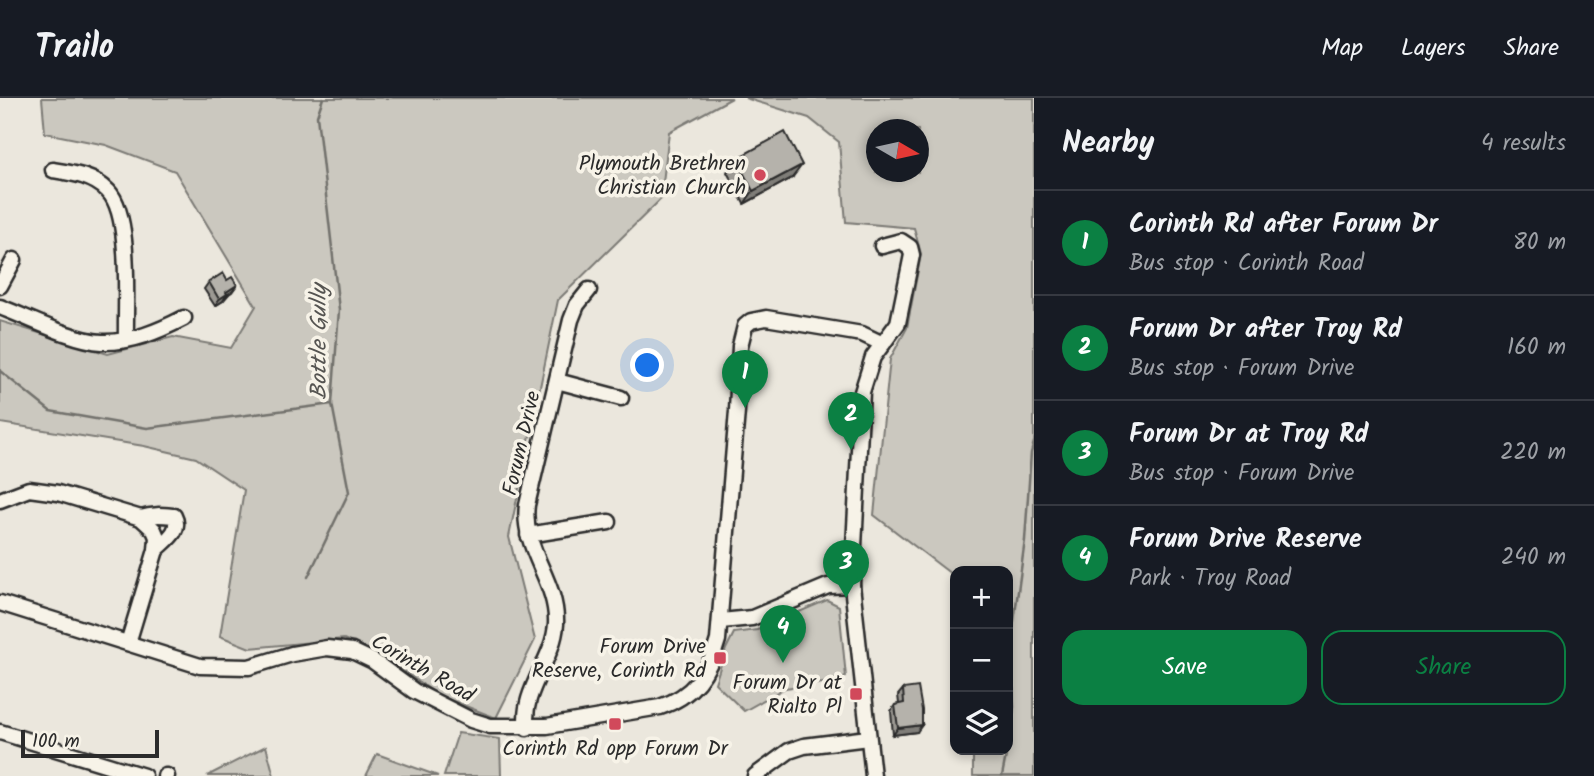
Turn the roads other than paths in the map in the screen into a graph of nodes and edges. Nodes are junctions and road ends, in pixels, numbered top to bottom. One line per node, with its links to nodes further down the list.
1 (53, 170): 8 (street)
2 (882, 246): 9 (street)
3 (14, 260): 4 (street)
4 (0, 286)
5 (589, 290): 10 (street, Forum Drive)
6 (0, 307): 8 (street)
7 (184, 318): 8 (street)
8 (126, 339)
9 (883, 344): 17 (street); 19 (street, Corinth Road)
10 (557, 381): 11 (street); 15 (street, Forum Drive)
11 (621, 398)
12 (0, 500): 13 (street)
13 (141, 518): 16 (street); 16 (street)
14 (610, 522): 15 (street)
15 (527, 535): 21 (street, Forum Drive)
16 (156, 550): 20 (street)
17 (852, 585): 19 (street); 23 (street)
18 (0, 603): 20 (street, Corinth Road)
19 (721, 621): 21 (street, Corinth Road)
20 (128, 643): 21 (street, Corinth Road)
21 (527, 728)
22 (0, 732): 24 (street)
23 (867, 738): 25 (street); 26 (street)
24 (144, 776)
25 (755, 776)
26 (873, 776)

